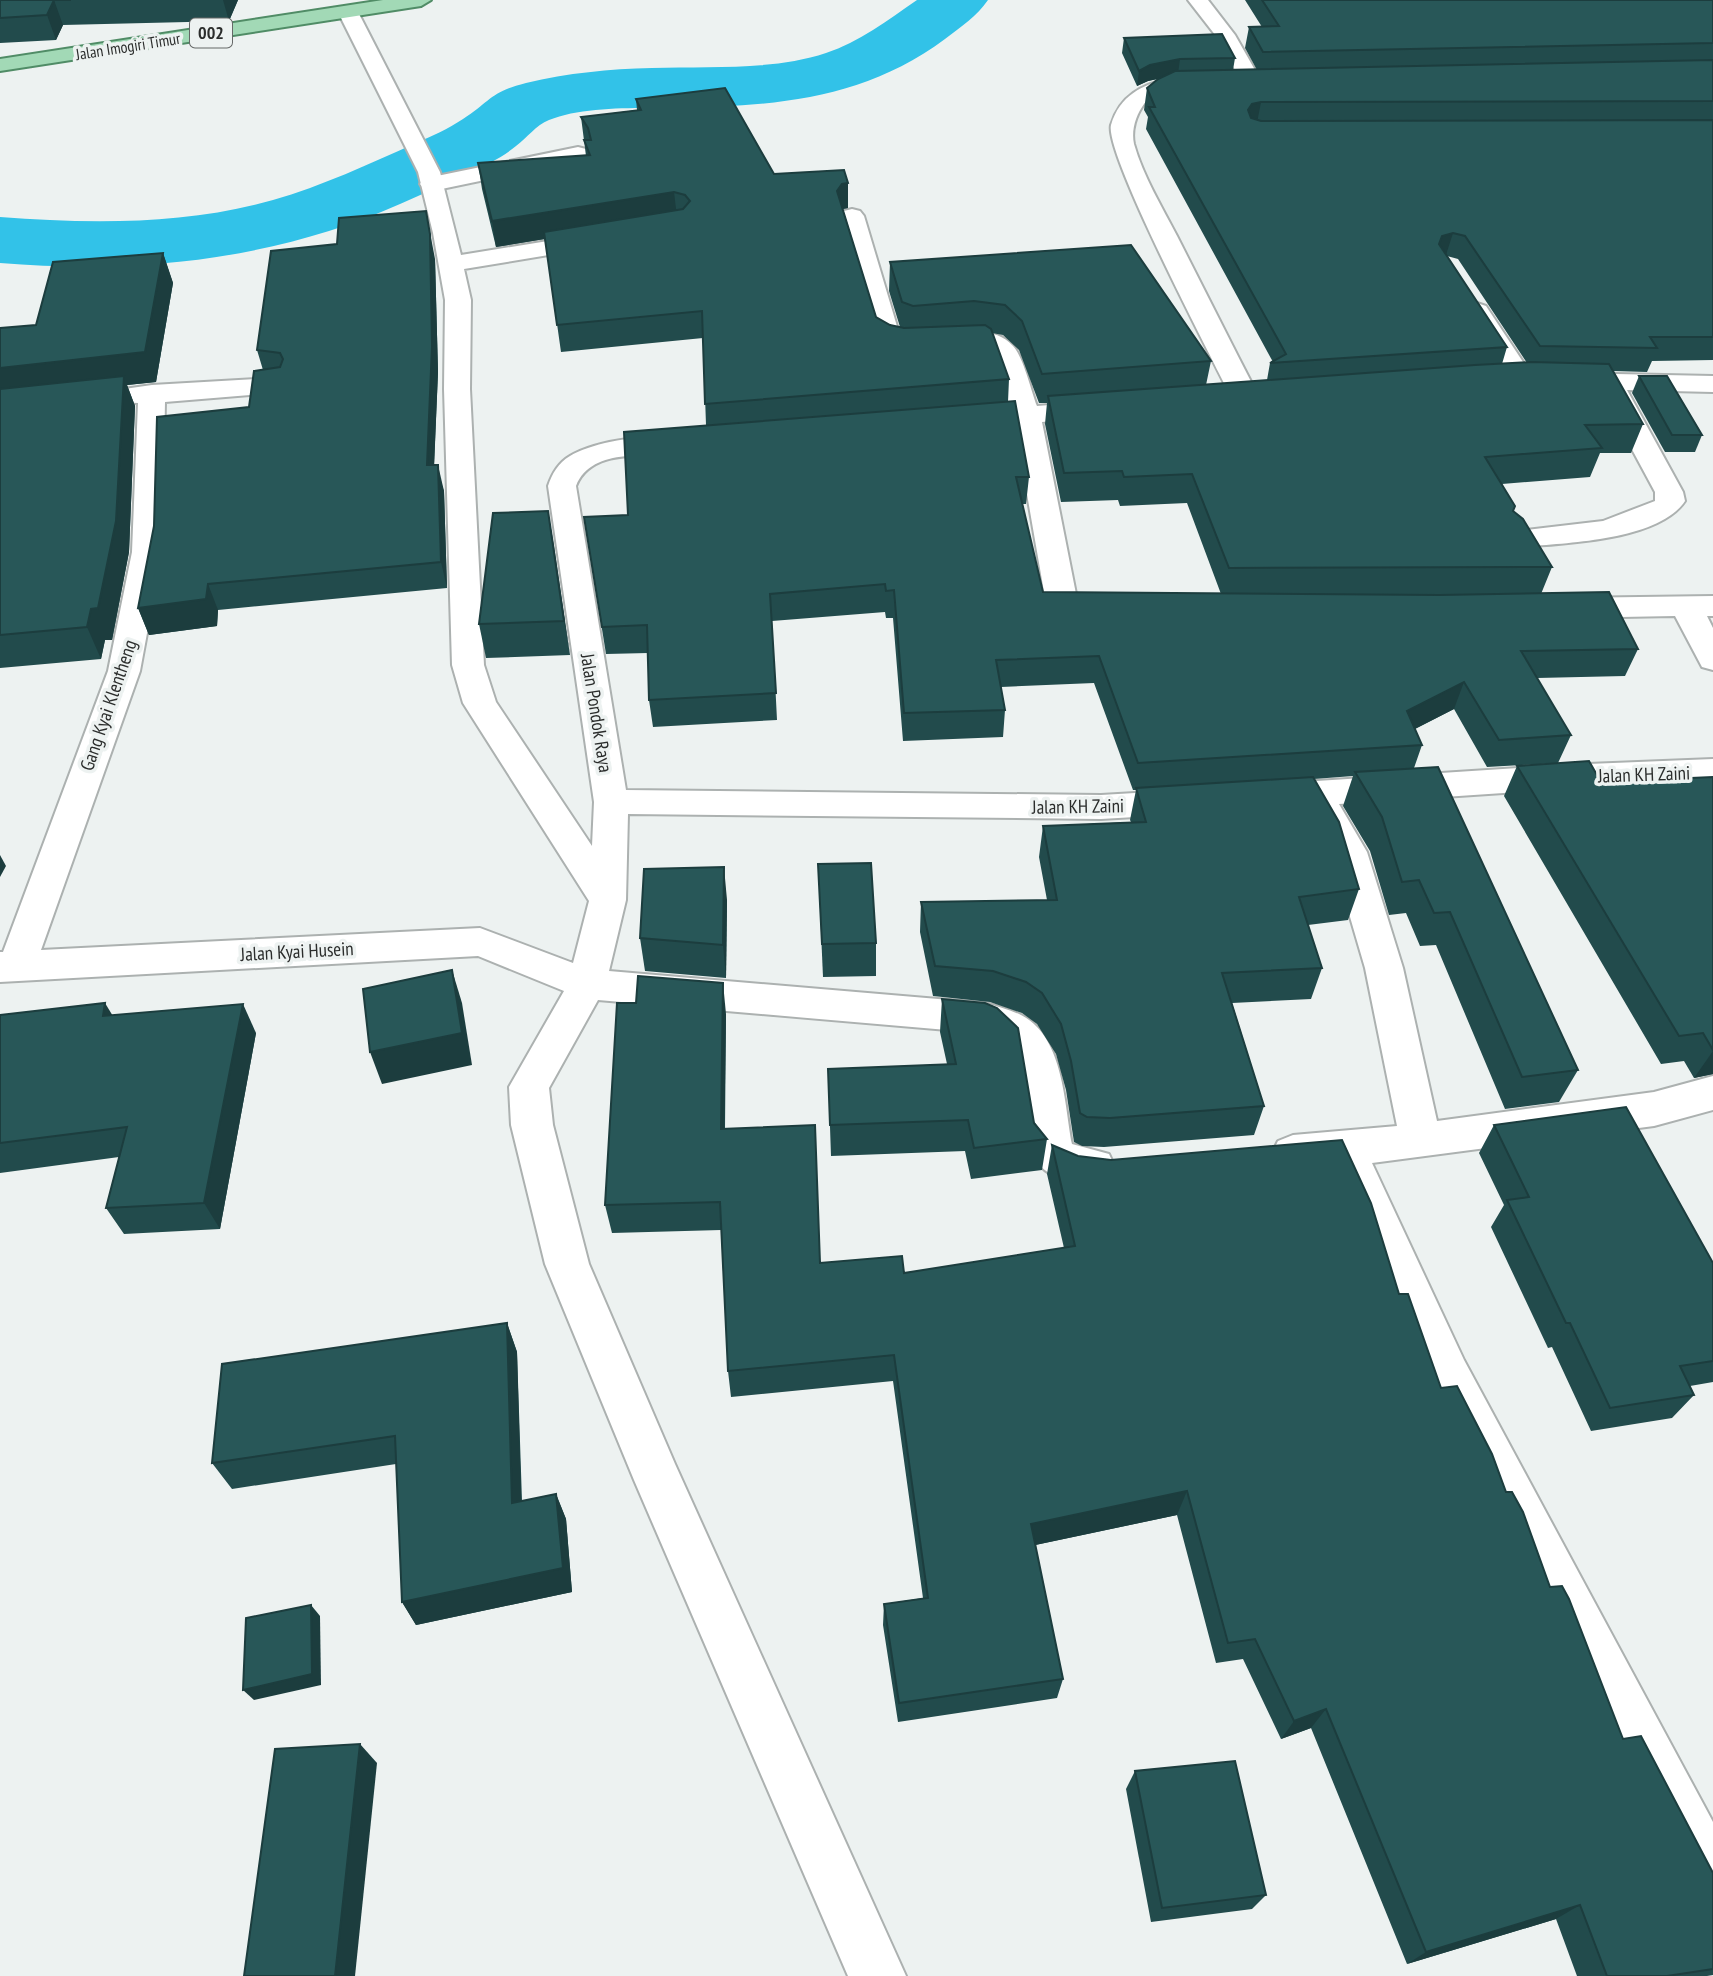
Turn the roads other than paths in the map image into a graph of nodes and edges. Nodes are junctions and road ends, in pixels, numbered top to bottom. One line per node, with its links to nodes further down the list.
1 (421, 0): 3 (main road, Jalan Imogiri Timur / 002)
2 (1198, 0): 17 (street)
3 (348, 12): 4 (main road, Jalan Imogiri Timur / 002); 6 (street)
4 (0, 65)
5 (578, 155): 6 (street)
6 (425, 168): 9 (street)
7 (852, 216): 20 (street)
8 (623, 236): 9 (street)
9 (451, 264): 31 (street)
10 (1462, 288): 11 (street)
11 (1522, 380): 12 (street); 13 (street)
12 (1609, 381): 14 (street); 23 (street)
13 (1488, 382)
14 (1713, 384)
15 (275, 386): 16 (street)
16 (152, 393): 18 (street); 32 (street, Gang Kyai Klentheng)
17 (1273, 397)
18 (96, 399)
19 (1124, 407): 20 (street)
20 (1027, 415): 21 (street); 26 (street)
21 (932, 423)
22 (701, 443): 30 (street, Jalan Pondok Raya)
23 (1521, 538)
24 (1699, 606): 25 (street); 27 (street)
25 (1535, 608)
26 (1131, 609)
27 (1713, 660)
28 (1713, 771): 29 (street, Jalan KH Zaini)
29 (1315, 793): 30 (street, Jalan KH Zaini); 35 (street)
30 (611, 802): 31 (street, Jalan Pondok Raya)
31 (608, 900): 33 (street, Jalan Pondok Raya)
32 (8, 966): 33 (street, Jalan Kyai Husein)
33 (587, 984): 38 (street, Jalan Kyai Husein); 40 (street, Jalan Pondok Raya)
34 (1713, 1093): 35 (street)
35 (1421, 1141): 36 (street)
36 (1345, 1148): 37 (street); 39 (street)
37 (1251, 1156)
38 (1131, 1166)
39 (1713, 1878)
40 (877, 1976)

